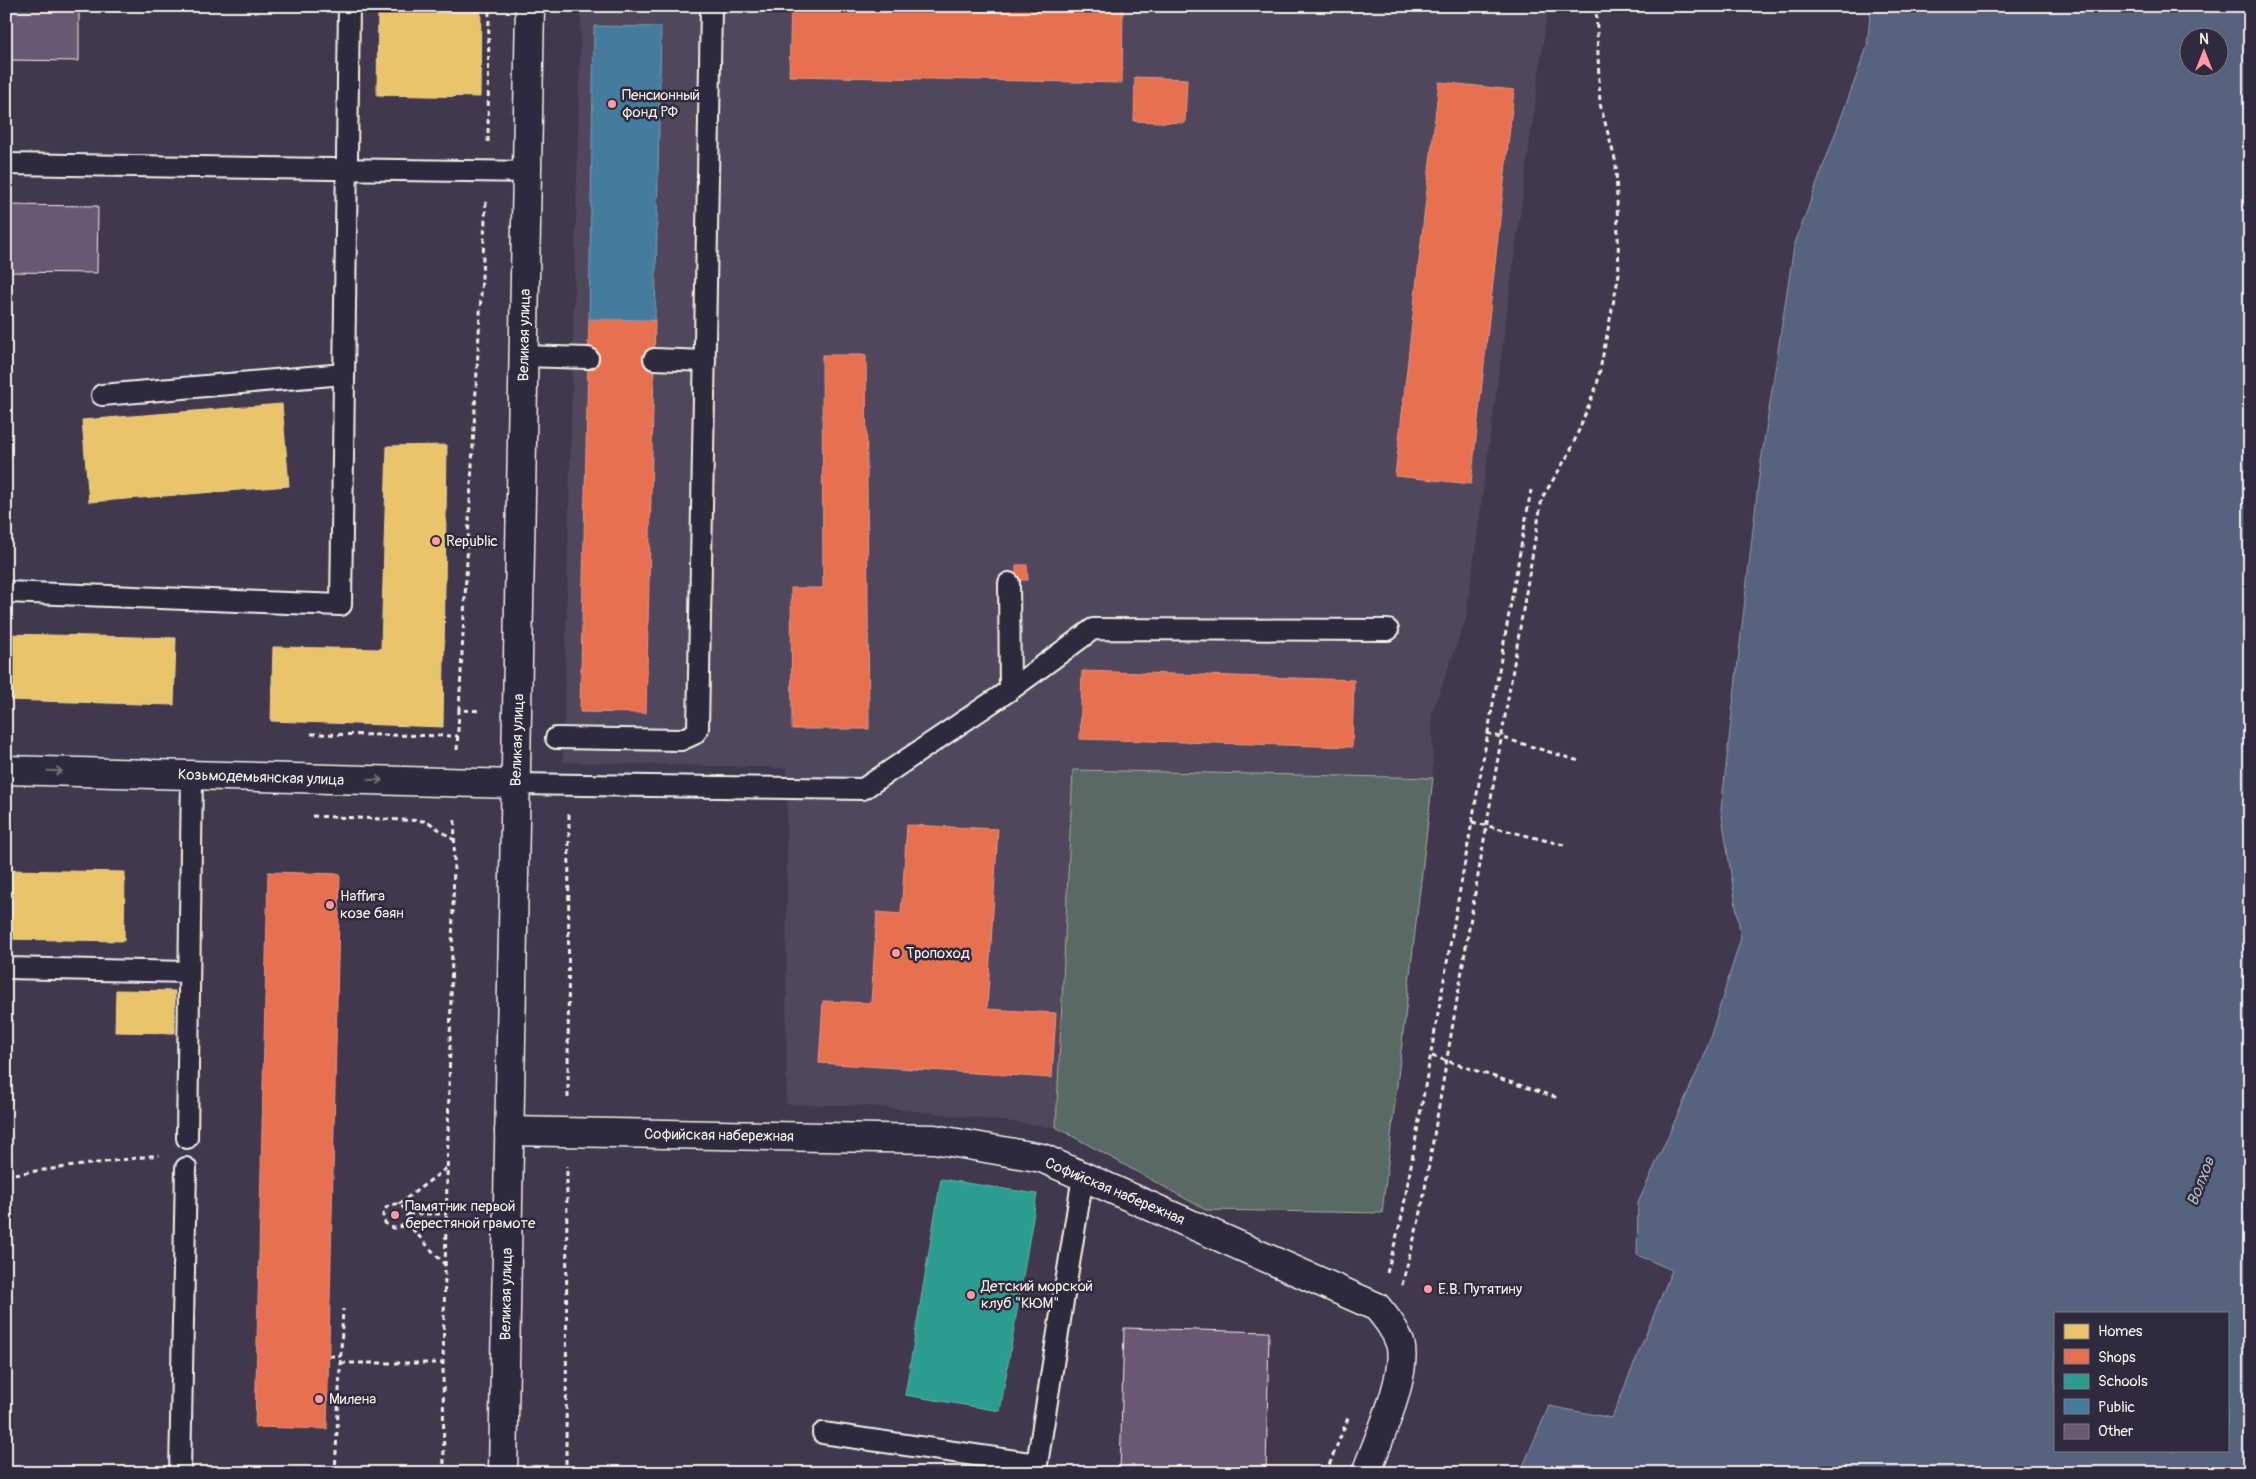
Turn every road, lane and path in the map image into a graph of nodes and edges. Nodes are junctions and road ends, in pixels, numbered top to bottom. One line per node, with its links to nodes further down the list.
1 (349, 6): 7 (lane)
2 (489, 6): 8 (path)
3 (530, 6): 9 (street, Великая улица)
4 (1596, 6): 26 (path)
5 (710, 9): 13 (lane)
6 (6, 164): 7 (lane)
7 (347, 169): 8 (lane); 14 (lane)
8 (487, 170): 9 (lane); 21 (path)
9 (527, 172): 10 (street, Великая улица)
10 (524, 356): 11 (lane); 30 (street, Великая улица)
11 (588, 358)
12 (654, 359): 13 (lane)
13 (705, 361): 25 (lane)
14 (344, 374): 15 (lane); 18 (lane)
15 (102, 395)
16 (1531, 490): 22 (path)
17 (1009, 583): 20 (lane)
18 (6, 592)
19 (1388, 630): 20 (lane)
20 (1010, 690): 30 (lane)
21 (459, 710)
22 (1488, 733): 26 (path); 32 (path)
23 (310, 734): 24 (path)
24 (458, 736)
25 (556, 738)
26 (1502, 738): 27 (path); 33 (path)
27 (1579, 762)
28 (6, 770): 29 (street, Козьмодемьянская улица, one-way to 29)
29 (192, 775): 30 (street, Козьмодемьянская улица, one-way to 30); 37 (lane)
30 (515, 784): 41 (street, Великая улица)
31 (312, 816): 34 (path)
32 (1472, 822): 33 (path); 38 (path)
33 (1487, 825): 35 (path); 39 (path)
34 (455, 840)
35 (1564, 845)
36 (6, 968): 37 (lane)
37 (189, 972): 42 (lane)
38 (1432, 1056): 39 (path); 54 (path)
39 (1447, 1061): 40 (path); 54 (path)
40 (1558, 1098)
41 (509, 1131): 47 (street, Софийская набережная); 63 (street, Великая улица)
42 (187, 1138)
43 (168, 1154): 46 (path)
44 (448, 1167): 48 (path)
45 (186, 1168): 61 (lane)
46 (6, 1174)
47 (1084, 1176): 54 (street, Софийская набережная); 60 (lane)
48 (398, 1205): 49 (path); 51 (path)
49 (408, 1214): 50 (path); 51 (path)
50 (446, 1214)
51 (406, 1222): 52 (path)
52 (446, 1266)
53 (343, 1309): 56 (path)
54 (1384, 1316): 65 (street)
55 (329, 1356): 56 (path)
56 (341, 1356): 57 (path)
57 (341, 1363): 58 (path); 62 (path)
58 (443, 1363)
59 (1350, 1412): 64 (path)
60 (822, 1433)
61 (180, 1473)
62 (335, 1473)
63 (503, 1473)
64 (1326, 1473)
65 (1366, 1473)

